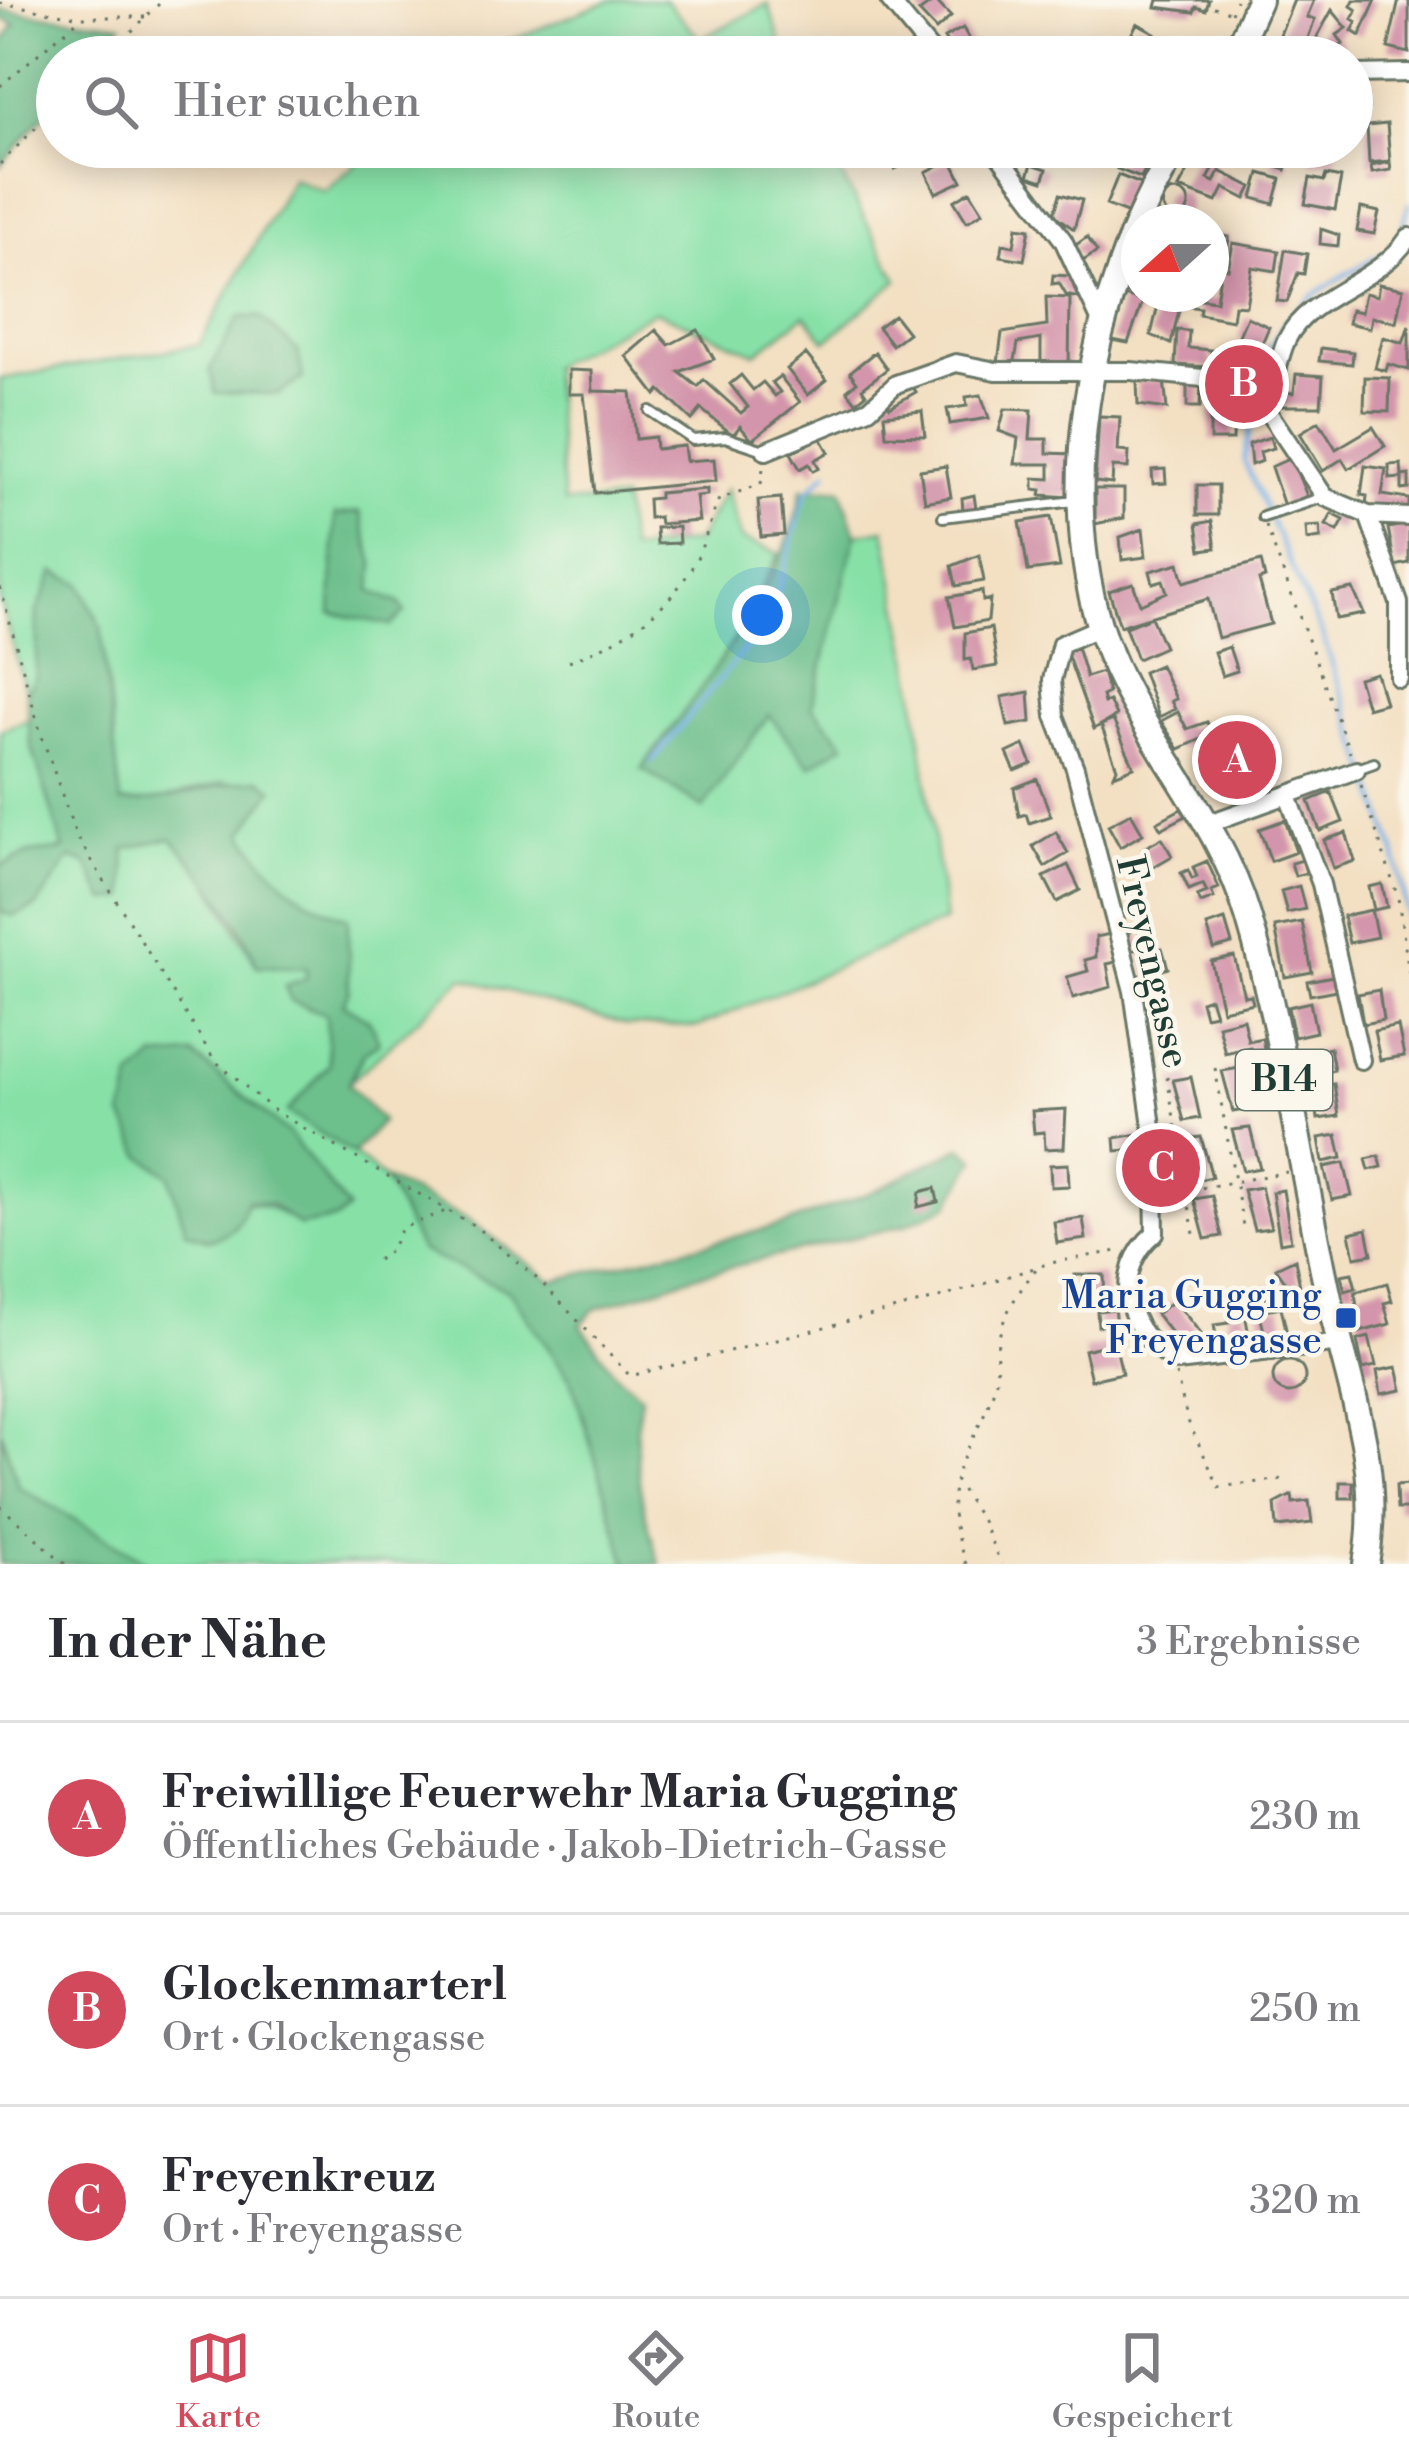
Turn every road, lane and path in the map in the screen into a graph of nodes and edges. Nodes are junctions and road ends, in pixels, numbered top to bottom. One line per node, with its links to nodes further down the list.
1 (163, 0): 8 (path)
2 (889, 0): 11 (street)
3 (1236, 0): 6 (path)
4 (1259, 0): 12 (main road)
5 (0, 3): 7 (path)
6 (1214, 7)
7 (82, 17): 8 (path); 9 (path)
8 (146, 17): 10 (path)
9 (59, 36)
10 (127, 36)
11 (919, 36)
12 (1243, 36)
13 (36, 56): 16 (path)
14 (1409, 73): 15 (street)
15 (1373, 74)
16 (0, 86)
17 (36, 127): 18 (path)
18 (0, 164)
19 (1009, 168): 22 (street)
20 (1166, 168): 22 (main road, B14)
21 (1409, 237): 24 (street)
22 (1103, 326): 23 (main road, B14)
23 (1093, 371): 24 (street); 26 (street); 28 (main road, B14)
24 (1260, 406): 27 (street)
25 (650, 412): 26 (lane)
26 (766, 451): 35 (path)
27 (1325, 497): 29 (street); 30 (lane)
28 (1082, 500): 31 (lane); 34 (main road, B14)
29 (1368, 515): 32 (street); 36 (street)
30 (1267, 516): 38 (path)
31 (943, 517)
32 (1409, 517)
33 (0, 587): 48 (path)
34 (1098, 628): 40 (main road, B14); 51 (street, Freyengasse)
35 (569, 661)
36 (1399, 678)
37 (1374, 763): 38 (lane)
38 (1356, 770): 39 (street); 41 (path)
39 (1288, 796): 40 (street); 42 (street)
40 (1208, 824): 45 (main road, B14)
41 (1409, 974)
42 (1360, 1060)
43 (1215, 1068): 46 (path)
44 (1167, 1077): 47 (path)
45 (1300, 1169): 46 (path); 54 (main road, B14)
46 (1234, 1182): 47 (path); 49 (path)
47 (1187, 1190): 50 (path)
48 (447, 1210): 52 (path); 53 (path)
49 (1244, 1232)
50 (1196, 1240)
51 (1137, 1249): 53 (path); 55 (street, Freyengasse)
52 (377, 1260)
53 (1036, 1268): 56 (path)
54 (1341, 1342): 55 (street); 62 (main road, B14)
55 (1178, 1361): 57 (path)
56 (954, 1479): 60 (path); 61 (path)
57 (1283, 1479)
58 (0, 1506): 59 (path)
59 (65, 1564)
60 (965, 1564)
61 (1001, 1564)
62 (1366, 1564)

